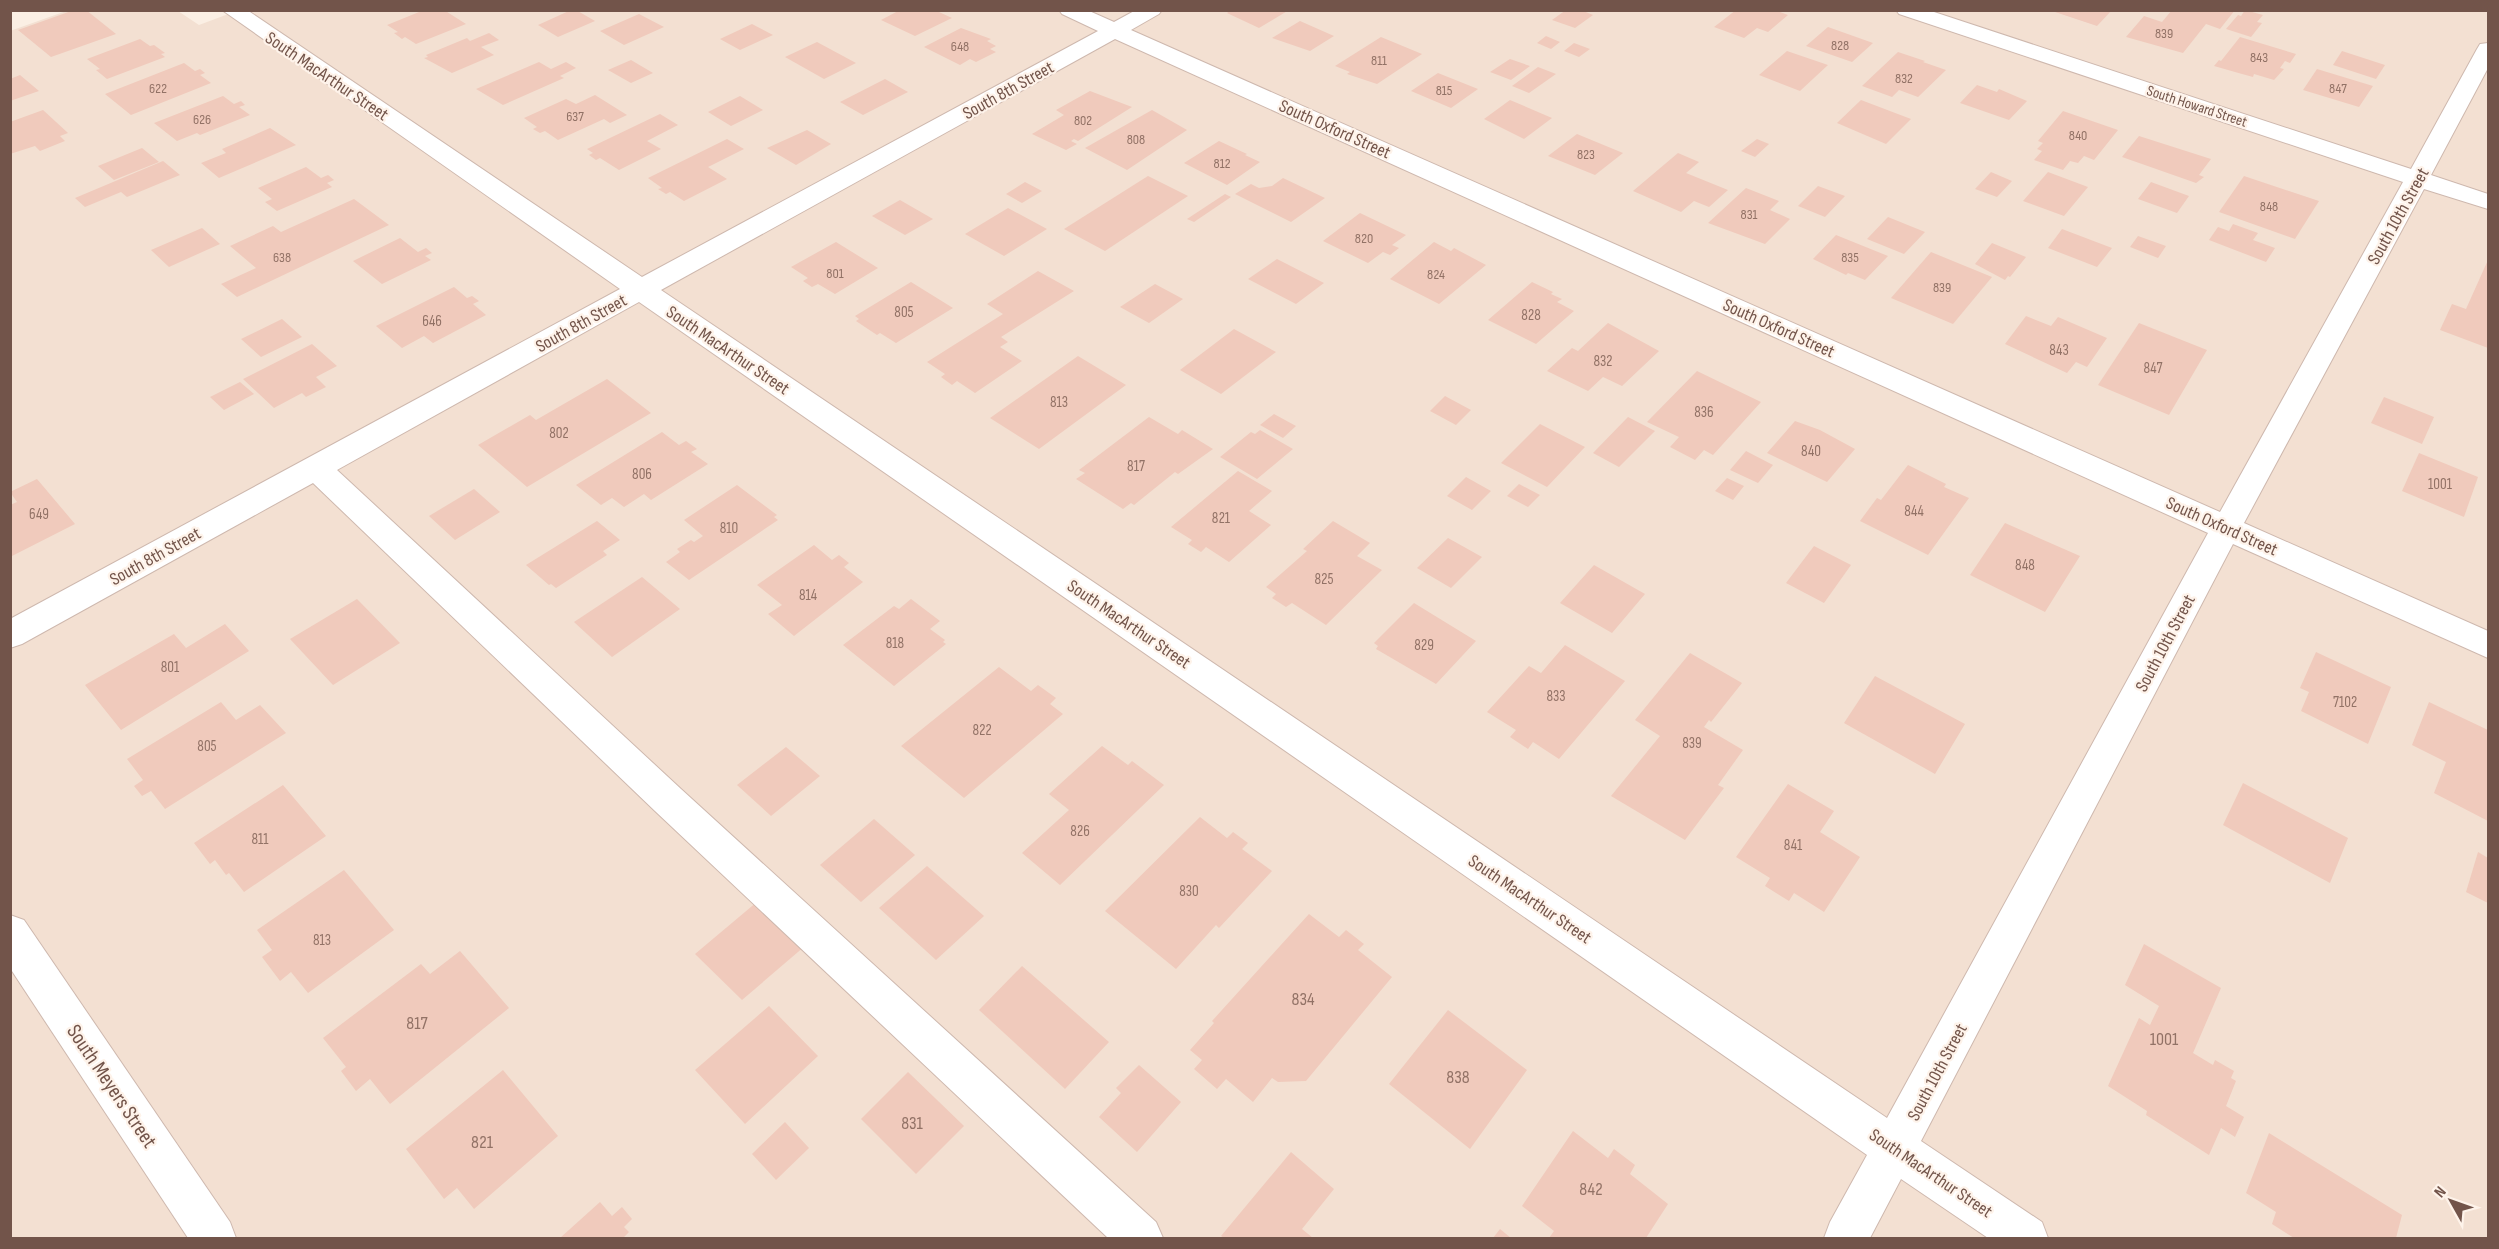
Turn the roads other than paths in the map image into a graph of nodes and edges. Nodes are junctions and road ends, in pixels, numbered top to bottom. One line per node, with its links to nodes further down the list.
1 (232, 10): 9 (street, South MacArthur Street)
2 (1069, 10): 5 (street, South Oxford Street)
3 (1152, 10): 5 (street, South 8th Street)
4 (1906, 10): 7 (street, South Howard Street)
5 (1115, 31): 9 (street, South 8th Street); 11 (street, South Oxford Street)
6 (2488, 49): 7 (street, South 10th Street)
7 (2419, 179): 8 (street, South Howard Street); 11 (street, South 10th Street)
8 (2488, 202)
9 (640, 290): 10 (street, South 8th Street); 15 (street, South MacArthur Street)
10 (316, 468): 12 (street, South 8th Street); 17 (street)
11 (2226, 528): 13 (street, South Oxford Street); 15 (street, South 10th Street)
12 (10, 635)
13 (2488, 645)
14 (10, 933): 16 (street, South Meyers Street)
15 (1895, 1149): 18 (street, South 10th Street); 19 (street, South MacArthur Street)
16 (214, 1239)
17 (1140, 1239)
18 (1846, 1239)
19 (2026, 1239)

